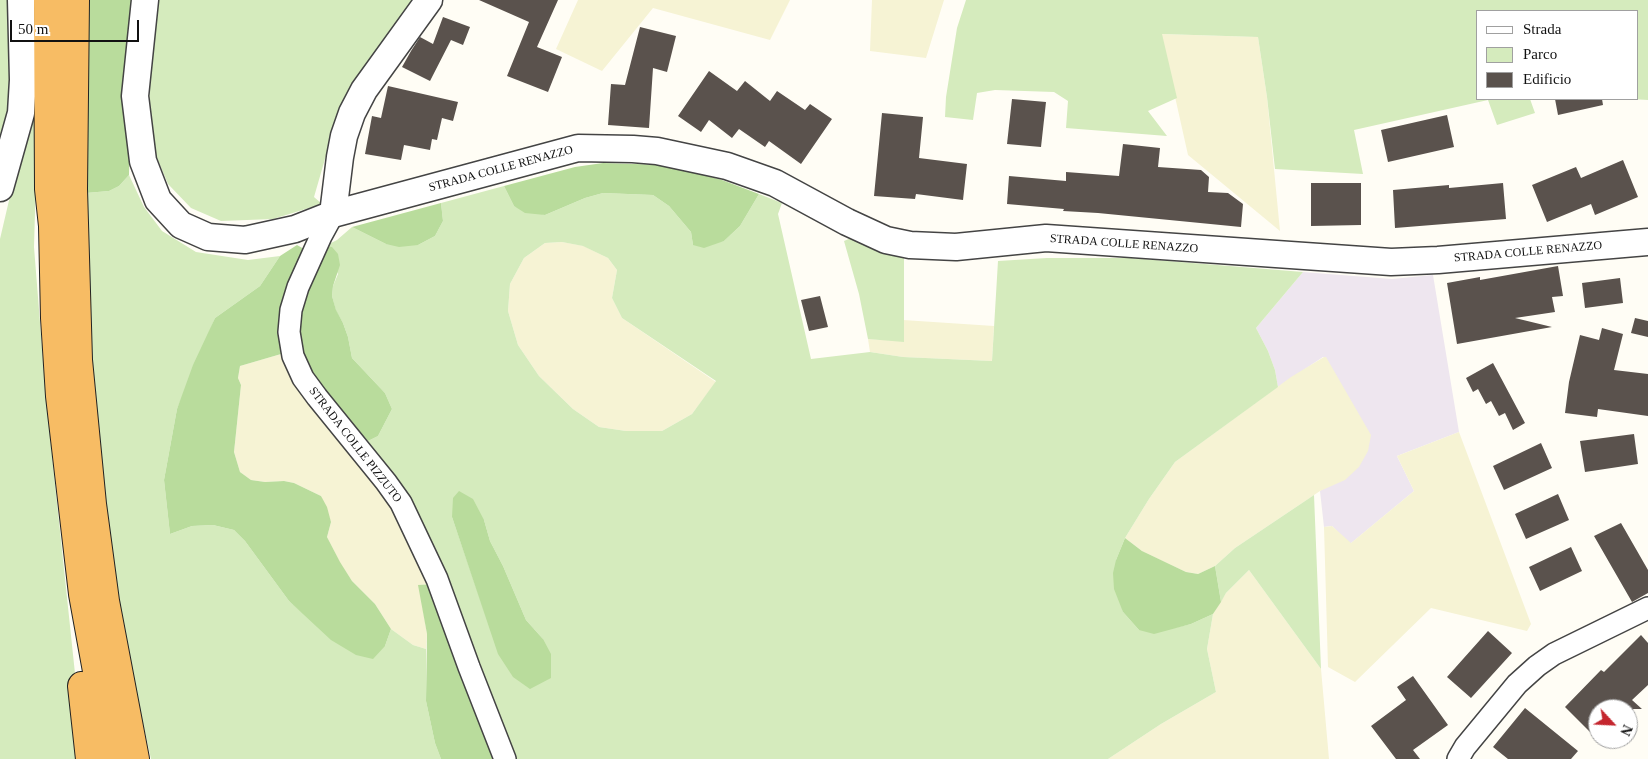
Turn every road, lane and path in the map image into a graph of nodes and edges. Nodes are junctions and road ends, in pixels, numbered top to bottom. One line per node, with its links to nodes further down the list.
1 (21, 0): 6 (street)
2 (48, 0): 7 (highway)
3 (75, 0): 7 (highway)
4 (145, 0): 8 (street, STRADA COLLE RENAZZO)
5 (429, 0): 8 (street)
6 (0, 188)
7 (61, 189): 11 (highway); 12 (highway); 13 (highway)
8 (333, 214): 9 (street, STRADA COLLE RENAZZO); 14 (street, STRADA COLLE PIZZUTO)
9 (1648, 242)
10 (1648, 608): 15 (street)
11 (90, 759)
12 (113, 759)
13 (135, 759)
14 (505, 759)
15 (1458, 759)

